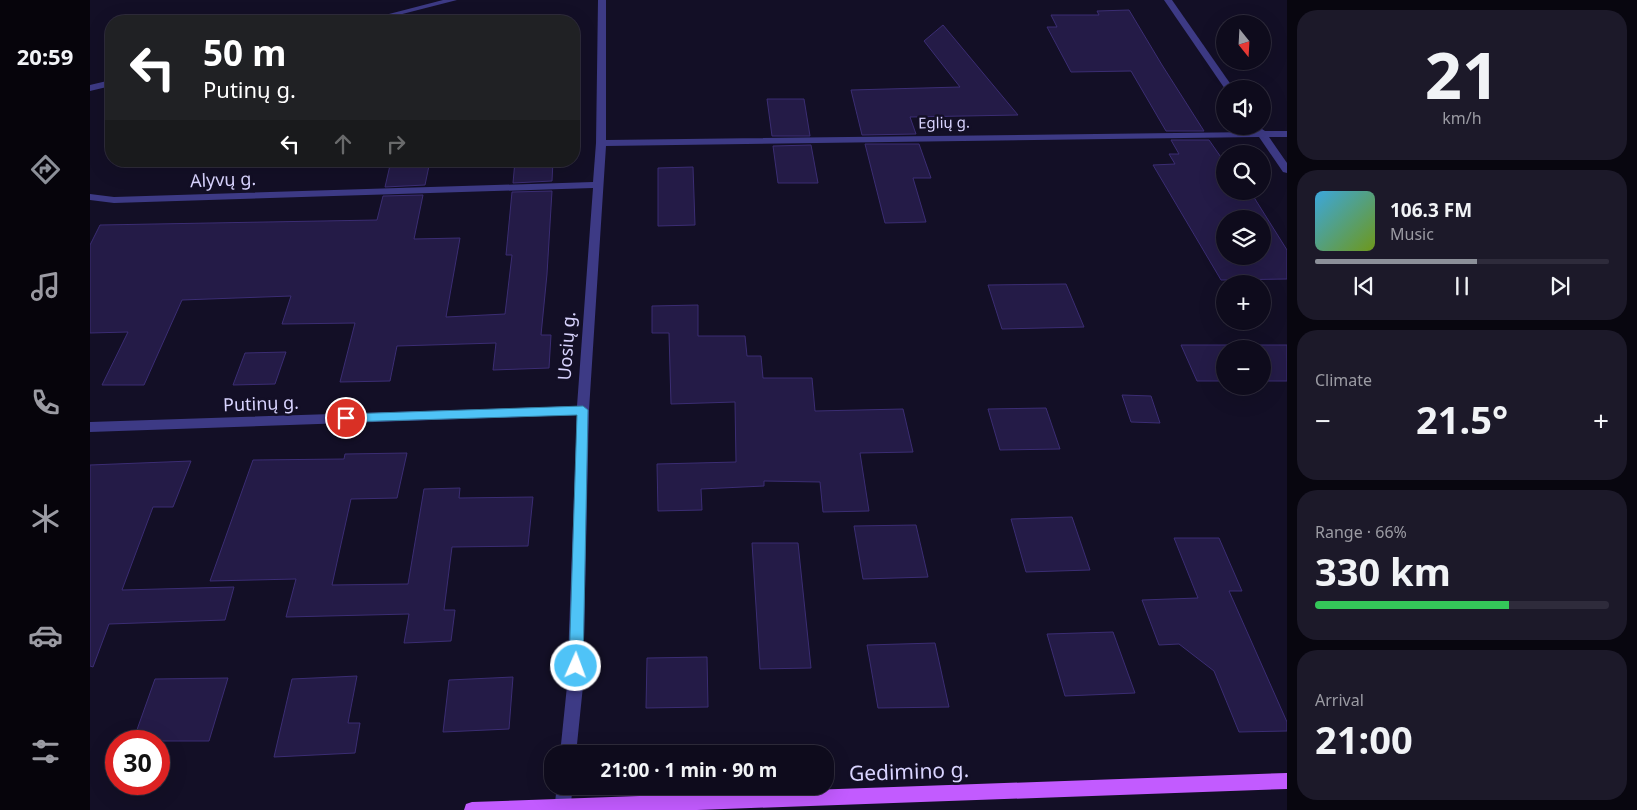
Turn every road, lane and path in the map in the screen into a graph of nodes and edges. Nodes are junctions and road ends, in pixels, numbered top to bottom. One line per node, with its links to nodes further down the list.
1 (453, 0): 4 (street)
2 (602, 0): 12 (street, Uosių g.)
3 (1168, 0): 5 (street)
4 (391, 15)
5 (1224, 80)
6 (105, 84): 7 (street)
7 (90, 88)
8 (1216, 131): 12 (street, Eglių g.)
9 (1271, 132): 10 (street, Eglių g.)
10 (1287, 134)
11 (1262, 135): 13 (street)
12 (601, 143): 14 (street, Uosių g.)
13 (1287, 170)
14 (597, 185): 15 (street, Alyvų g.); 16 (street, Uosių g.)
15 (90, 197)
16 (583, 410): 17 (street, Putinų g.); 18 (street, Uosių g.)
17 (90, 427)
18 (569, 745)
19 (1287, 781): 21 (main road, Gedimino g.)
20 (564, 795): 21 (street)
21 (563, 808): 22 (main road, Gedimino g.)
22 (472, 810)

